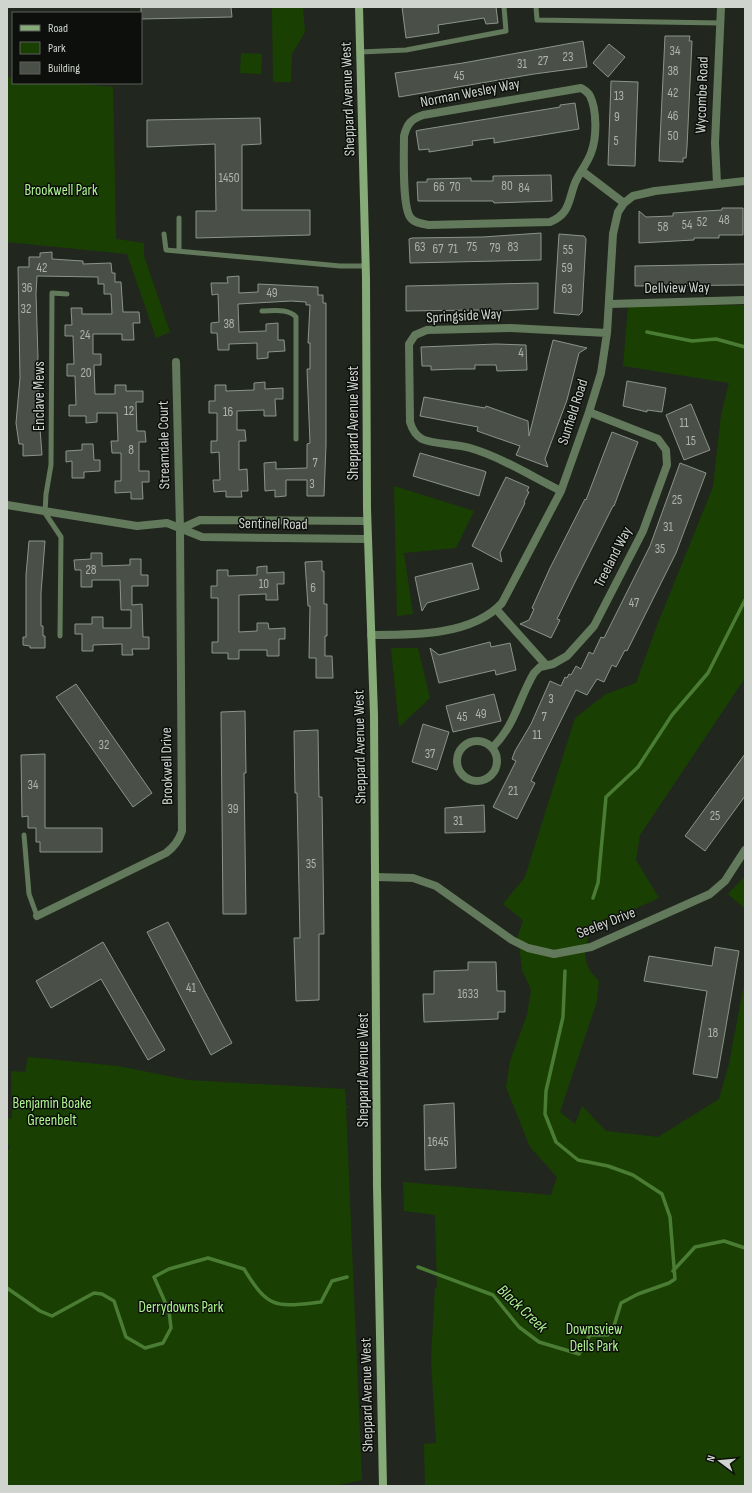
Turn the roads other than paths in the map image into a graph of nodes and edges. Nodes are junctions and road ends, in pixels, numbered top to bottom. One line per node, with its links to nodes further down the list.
1 (359, 7): 6 (main road, Sheppard Avenue West)
2 (504, 7): 6 (lane)
3 (536, 7): 5 (lane)
4 (721, 7): 5 (street, Wycombe Road)
5 (720, 23): 9 (street, Wycombe Road)
6 (360, 52): 14 (main road, Sheppard Avenue West)
7 (582, 171): 7 (street, Norman Wesley Way); 10 (street)
8 (745, 181): 9 (street)
9 (717, 184): 10 (street)
10 (624, 204): 17 (street, Sunfield Road)
11 (179, 218): 13 (lane)
12 (164, 234): 13 (lane)
13 (179, 251): 14 (lane)
14 (366, 266): 26 (main road, Sheppard Avenue West)
15 (67, 294): 25 (lane, Enclave Mews)
16 (745, 300): 17 (street, Dellview Way)
17 (610, 304): 19 (street, Sunfield Road)
18 (262, 311): 22 (lane)
19 (607, 334): 21 (street, Sunfield Road); 23 (street, Springside Way)
20 (176, 362): 27 (street, Streamdale Court)
21 (589, 412): 23 (street, Sunfield Road); 32 (street, Treeland Way)
22 (296, 439)
23 (561, 491): 29 (street, Sunfield Road)
24 (7, 505): 25 (street, Sentinel Road)
25 (45, 513): 27 (street, Sentinel Road); 31 (lane)
26 (367, 521): 27 (street, Sentinel Road); 28 (main road, Sheppard Avenue West)
27 (180, 529): 28 (street, Sentinel Road); 37 (street, Brookwell Drive)
28 (368, 539): 30 (main road, Sheppard Avenue West)
29 (496, 609): 30 (street, Sunfield Road); 32 (street)
30 (371, 635): 36 (main road, Sheppard Avenue West)
31 (60, 636)
32 (546, 666): 33 (street, Treeland Way)
33 (492, 748): 33 (street)
34 (24, 835): 37 (lane)
35 (745, 850): 36 (street, Seeley Drive)
36 (376, 877): 38 (main road, Sheppard Avenue West)
37 (37, 916)
38 (383, 1486)

